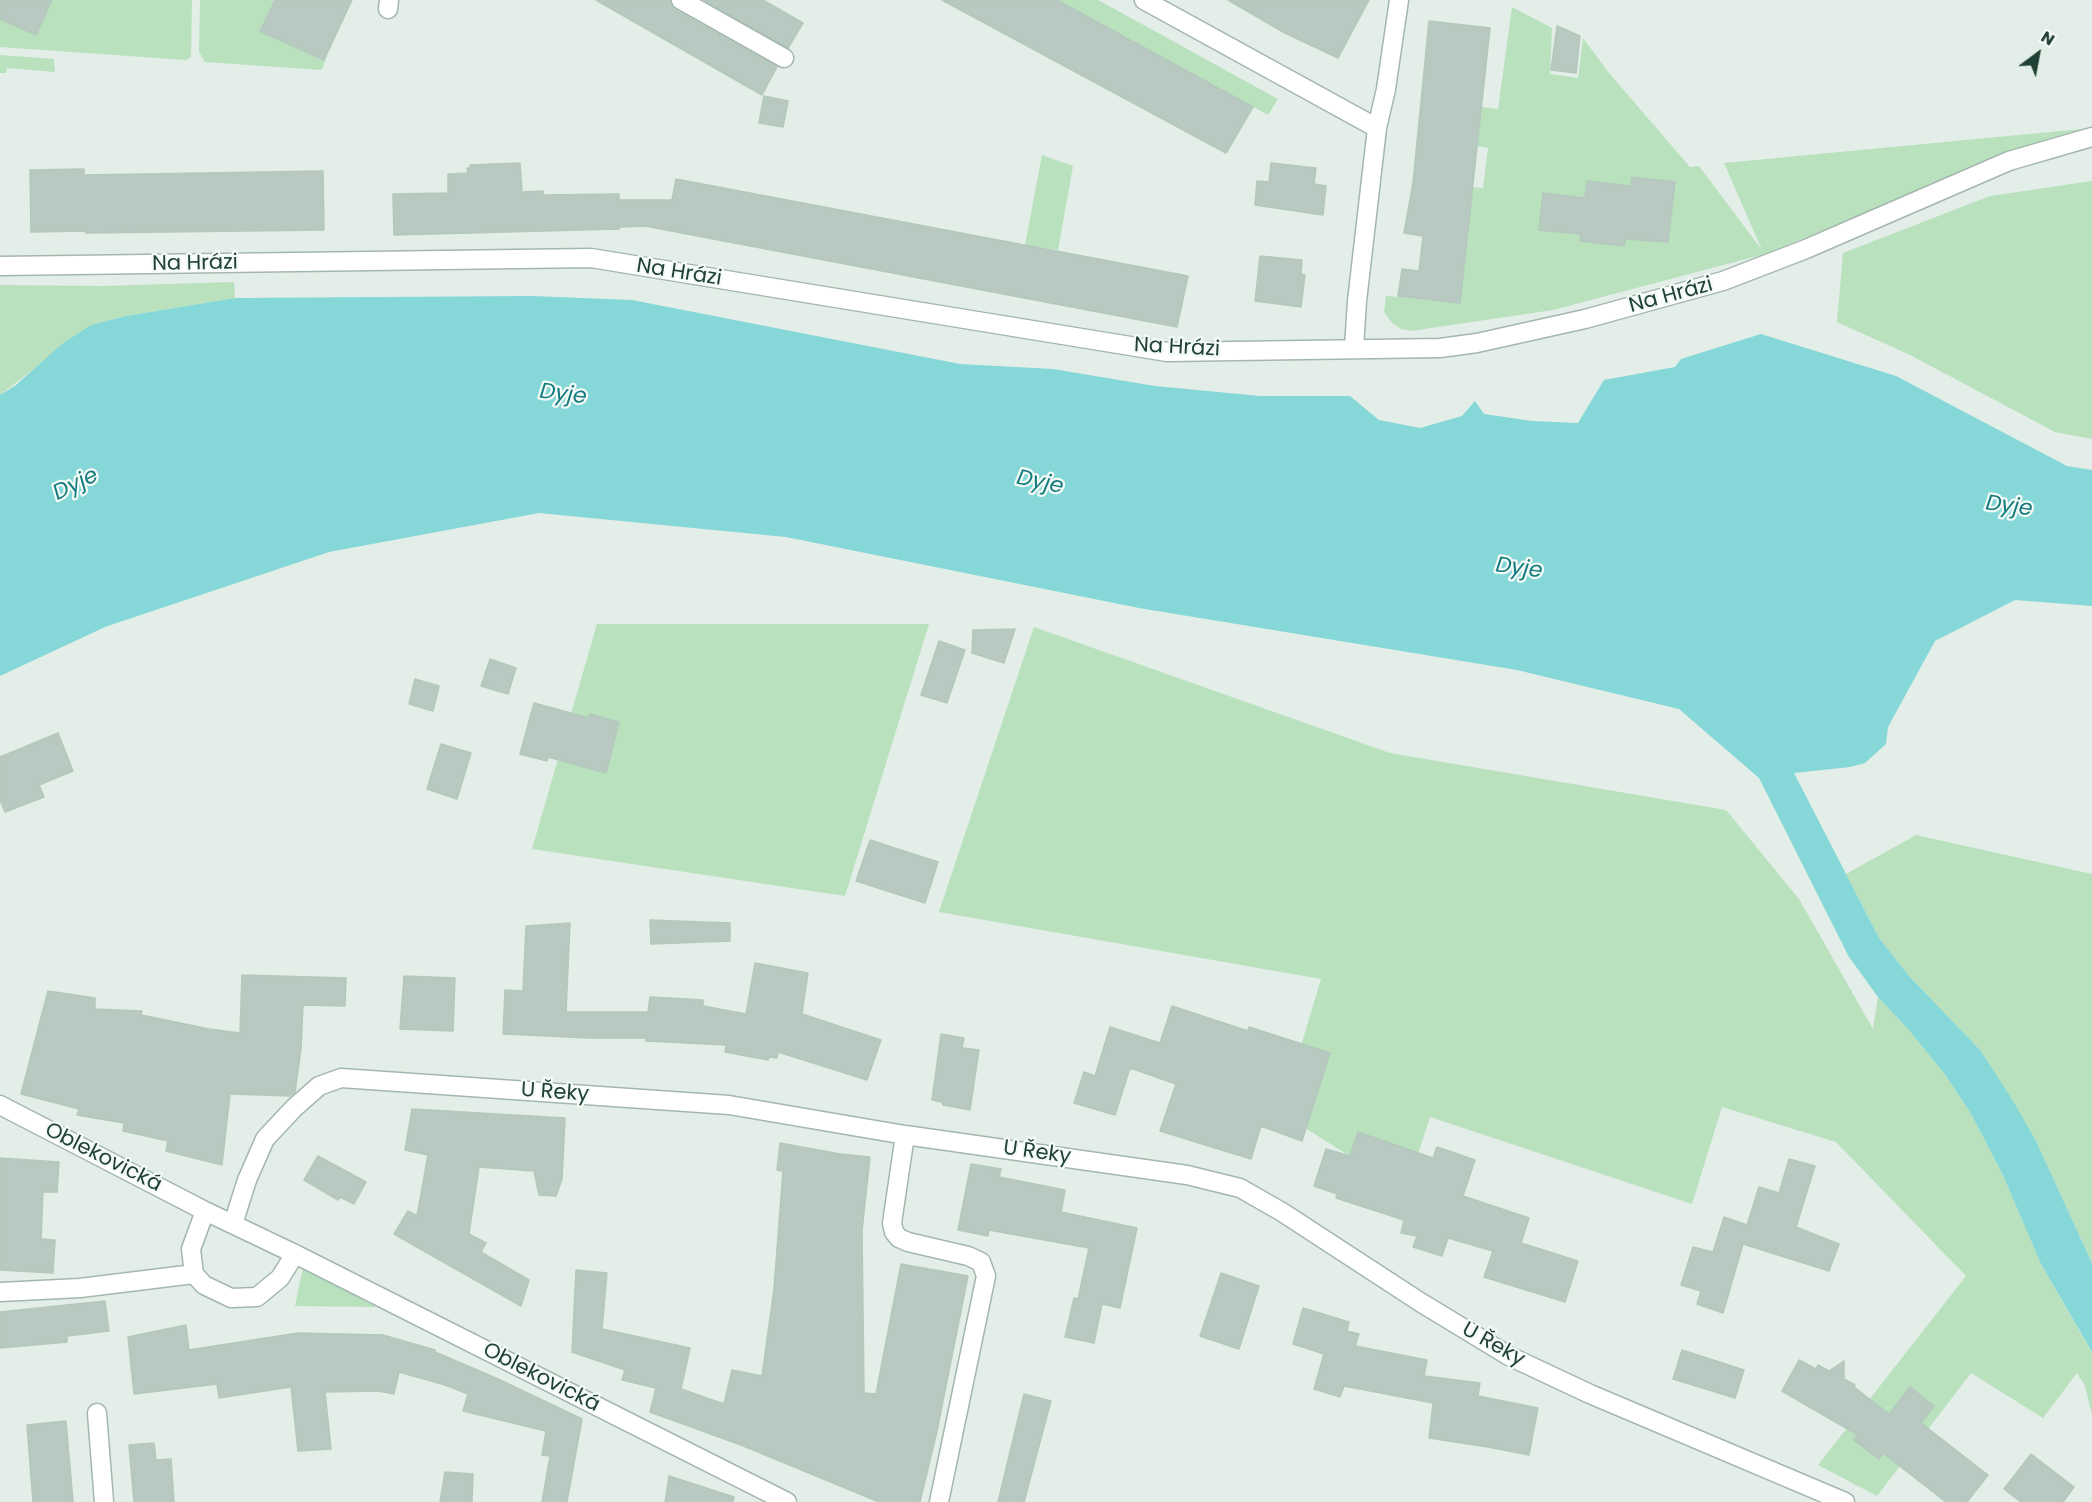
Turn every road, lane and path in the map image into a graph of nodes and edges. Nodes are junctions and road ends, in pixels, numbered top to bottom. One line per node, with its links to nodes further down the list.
1 (681, 0): 4 (street)
2 (1144, 0): 5 (street)
3 (1399, 0): 5 (street)
4 (784, 58)
5 (1377, 128): 8 (street)
6 (2092, 137): 8 (street, Na Hrázi)
7 (0, 266): 8 (street, Na Hrázi)
8 (1354, 348)
9 (0, 1106): 11 (street, Oblekovická)
10 (905, 1134): 12 (street, U Řeky); 19 (street); 20 (street, U Řeky)
11 (205, 1211): 12 (street, Oblekovická); 14 (street)
12 (233, 1224): 13 (street, Oblekovická)
13 (295, 1254): 14 (street); 18 (street, Oblekovická)
14 (194, 1275): 15 (street)
15 (0, 1292)
16 (97, 1413): 17 (street)
17 (104, 1502)
18 (787, 1502)
19 (939, 1502)
20 (1845, 1502)

